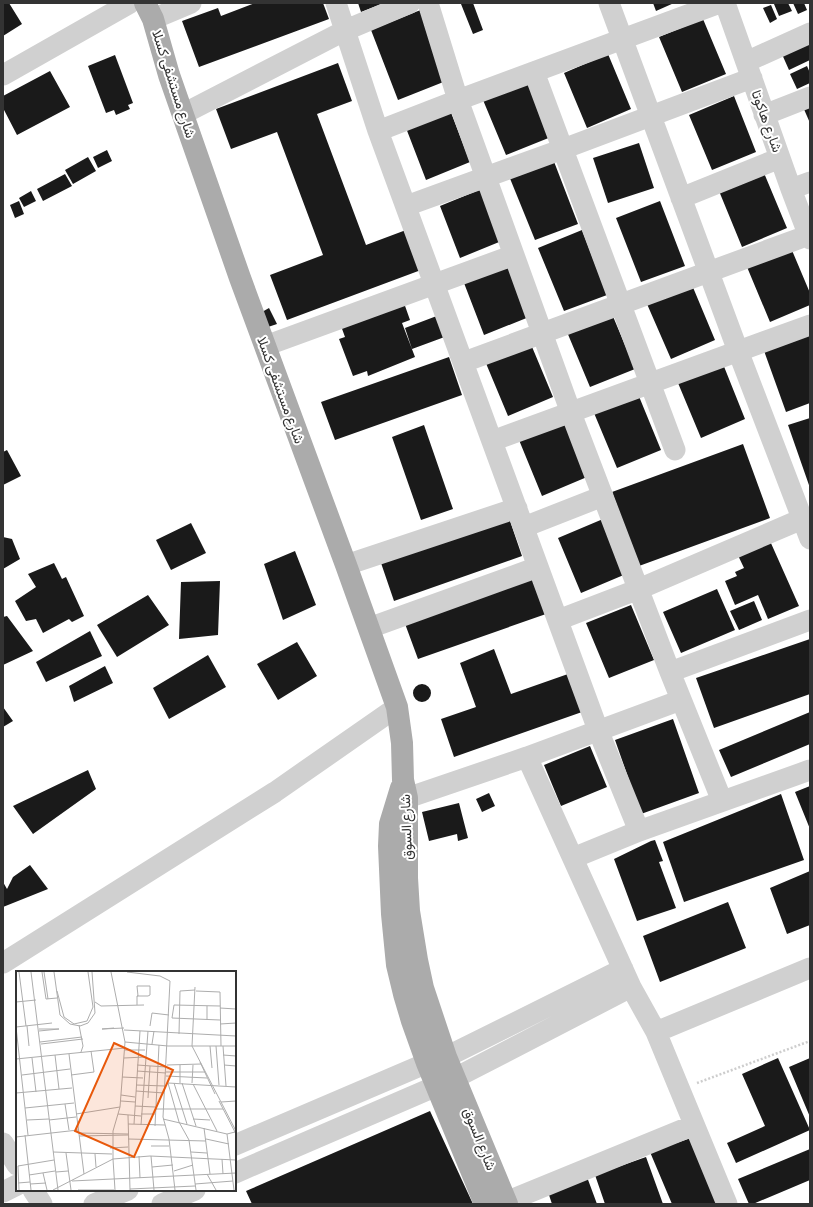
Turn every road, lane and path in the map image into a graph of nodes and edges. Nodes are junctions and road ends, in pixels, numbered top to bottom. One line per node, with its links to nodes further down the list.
1 (130, 3): 15 (street)
2 (191, 3): 9 (street)
3 (336, 3): 10 (street)
4 (410, 3): 10 (street)
5 (428, 3): 17 (street)
6 (609, 3): 12 (street)
7 (720, 3): 12 (street)
8 (725, 3): 13 (street, شارع هاكوتا)
9 (149, 11): 18 (main road, شارع مستشفى كسلا)
10 (346, 30): 18 (street); 21 (street)
11 (810, 32): 13 (street)
12 (623, 39): 14 (street); 20 (street)
13 (749, 70): 19 (street, شارع هاكوتا); 20 (street)
14 (534, 72): 17 (street); 22 (street)
15 (3, 75)
16 (810, 97): 19 (street)
17 (458, 100): 21 (street); 24 (street)
18 (183, 114): 36 (main road, شارع مستشفى كسلا)
19 (764, 115): 23 (street, شارع هاكوتا)
20 (650, 116): 22 (street); 27 (street)
21 (378, 131): 28 (street)
22 (563, 149): 24 (street); 33 (street)
23 (780, 158): 26 (street, شارع هاكوتا); 27 (street)
24 (485, 178): 28 (street); 30 (street)
25 (810, 182): 26 (street)
26 (791, 189): 29 (street, شارع هاكوتا)
27 (681, 198): 31 (street)
28 (406, 206): 32 (street)
29 (809, 237): 31 (street)
30 (514, 255): 32 (street); 35 (street)
31 (709, 272): 33 (street); 37 (street)
32 (434, 284): 36 (street); 38 (street)
33 (620, 305): 35 (street); 39 (street)
34 (810, 325): 37 (street)
35 (542, 333): 38 (street); 40 (street)
36 (266, 346): 47 (main road, شارع مستشفى كسلا)
37 (738, 351): 39 (street); 45 (street)
38 (464, 362): 41 (street)
39 (650, 384): 40 (street); 42 (street)
40 (571, 413): 41 (street); 43 (street)
41 (492, 441): 44 (street)
42 (675, 450)
43 (603, 496): 44 (street); 49 (street)
44 (520, 517): 47 (street); 48 (street)
45 (802, 519): 46 (street); 49 (street)
46 (810, 539)
47 (346, 565): 52 (main road, شارع مستشفى كسلا)
48 (538, 567): 50 (street); 52 (street)
49 (639, 589): 50 (street); 53 (street)
50 (558, 620): 56 (street)
51 (810, 620): 53 (street)
52 (369, 628): 55 (main road, شارع مستشفى كسلا)
53 (670, 672): 54 (street)
54 (682, 700): 56 (street); 60 (street)
55 (397, 707): 59 (main road, شارع مستشفى كسلا); 63 (street)
56 (598, 730): 57 (street); 61 (street)
57 (527, 757): 59 (street); 62 (street)
58 (810, 770): 60 (street)
59 (403, 792): 68 (main road, شارع السوق)
60 (722, 801): 61 (street)
61 (638, 831): 62 (street)
62 (573, 858): 65 (street)
63 (3, 964)
64 (810, 968): 66 (street)
65 (627, 978): 66 (street); 68 (street); 69 (street)
66 (656, 1032): 71 (street)
67 (810, 1041): 71 (path)
68 (437, 1060): 69 (main road, شارع السوق); 70 (street)
69 (446, 1082): 73 (street); 87 (main road, شارع السوق)
70 (374, 1086): 72 (street); 73 (street)
71 (680, 1090): 74 (street)
72 (316, 1110): 75 (street); 76 (street)
73 (382, 1110): 76 (street)
74 (694, 1125): 87 (street); 91 (street)
75 (258, 1135): 78 (street); 79 (street)
76 (324, 1135): 79 (street)
77 (3, 1143): 80 (street)
78 (236, 1145)
79 (267, 1159): 81 (street)
80 (16, 1163)
81 (236, 1173)
82 (16, 1185): 86 (street)
83 (34, 1191): 88 (street)
84 (126, 1191): 89 (street)
85 (193, 1191): 90 (street)
86 (3, 1192)
87 (501, 1203)
88 (42, 1204)
89 (94, 1204)
90 (162, 1204)
91 (727, 1204)

